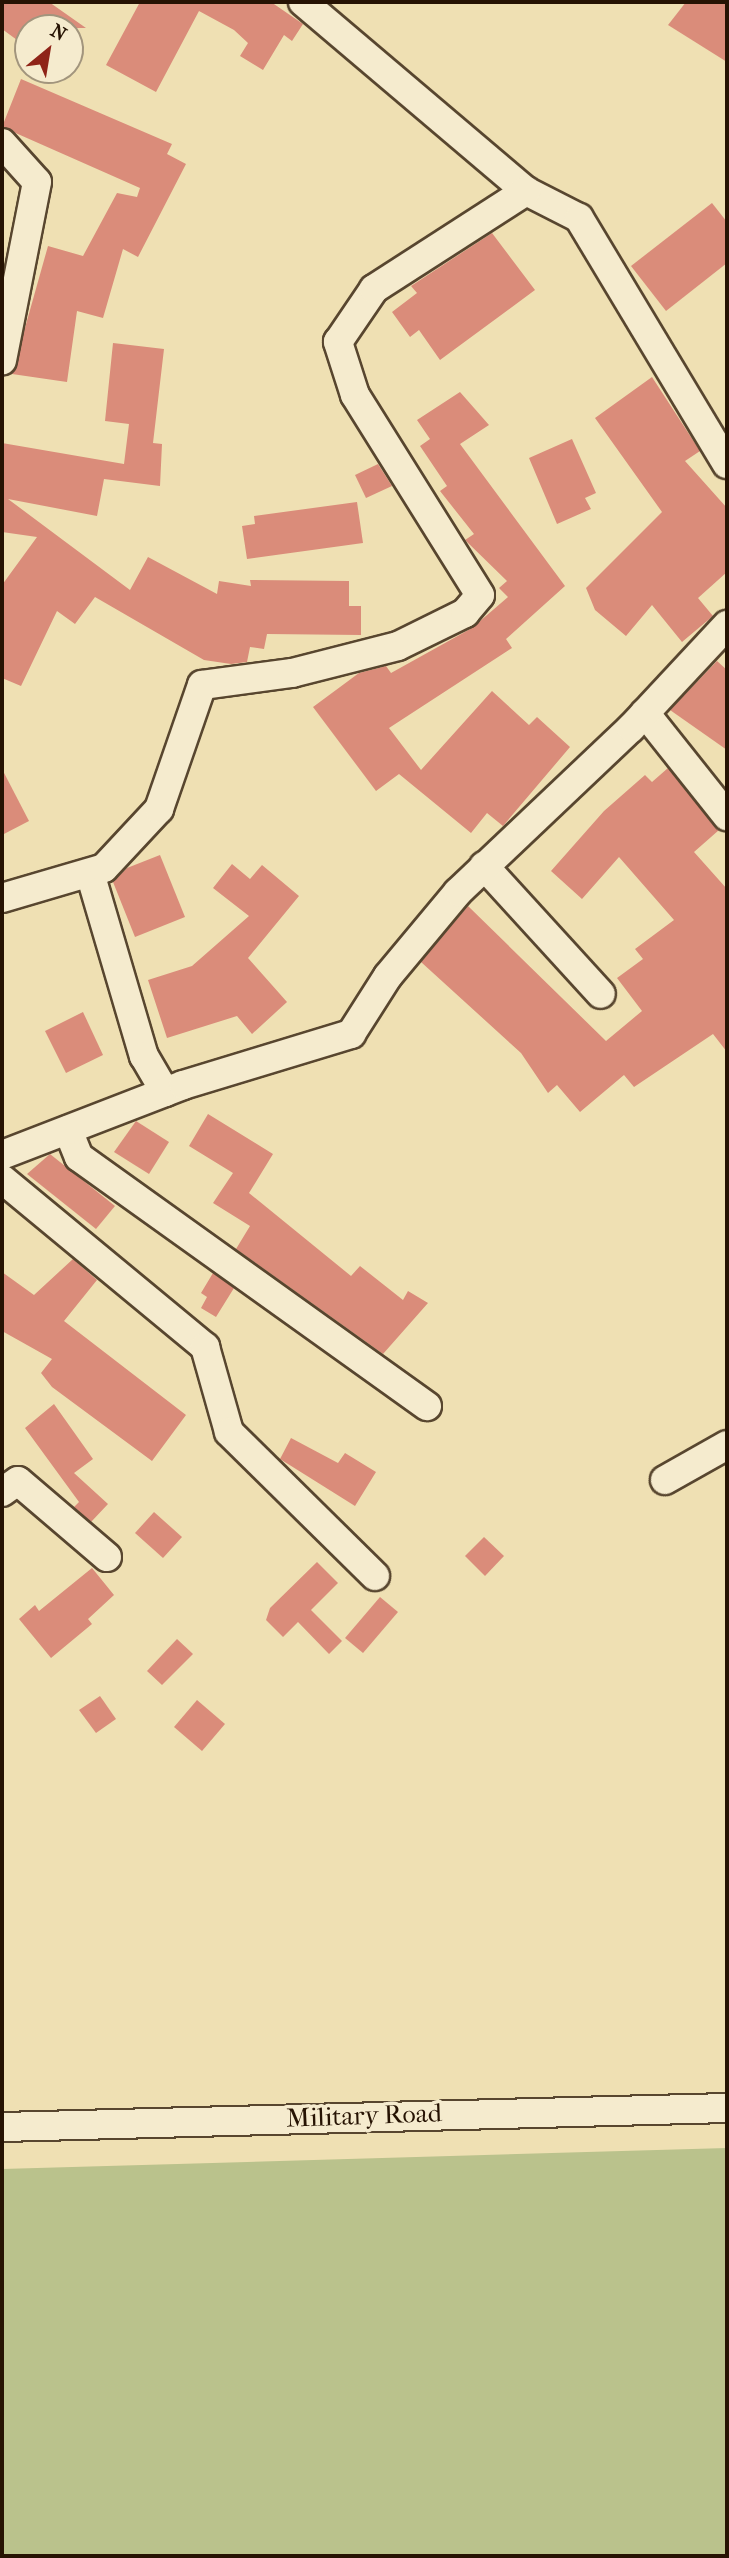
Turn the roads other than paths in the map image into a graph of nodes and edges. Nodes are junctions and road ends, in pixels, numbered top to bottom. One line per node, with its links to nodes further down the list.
1 (303, 2): 3 (street)
2 (2, 143): 4 (street)
3 (526, 191): 5 (street); 10 (street)
4 (2, 361)
5 (727, 464)
6 (727, 625): 7 (street)
7 (645, 713): 8 (street); 9 (street)
8 (727, 816)
9 (484, 866): 12 (street); 13 (street)
10 (90, 873): 11 (street); 13 (street)
11 (2, 898)
12 (601, 994)
13 (165, 1092): 14 (street)
14 (68, 1130): 15 (street); 17 (street)
15 (2, 1155)
16 (2, 1179): 22 (street)
17 (427, 1406)
18 (727, 1445): 19 (street)
19 (665, 1480)
20 (2, 1492): 21 (street)
21 (107, 1557)
22 (375, 1576)
23 (727, 2108): 24 (street, Military Road)
24 (2, 2127)

